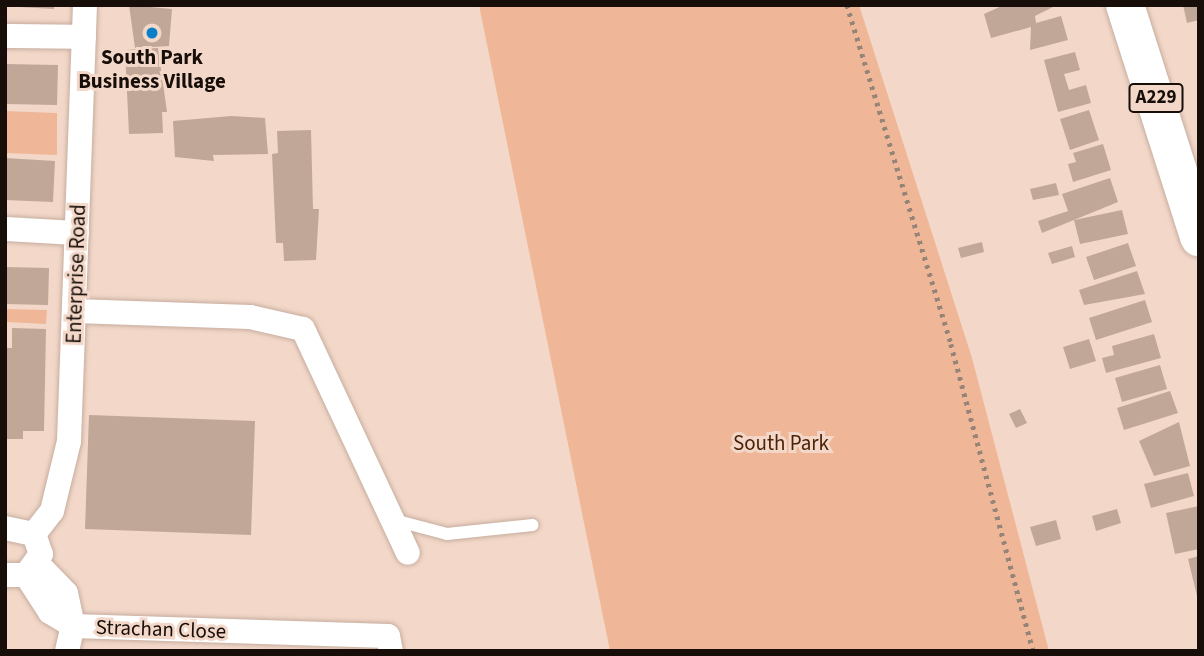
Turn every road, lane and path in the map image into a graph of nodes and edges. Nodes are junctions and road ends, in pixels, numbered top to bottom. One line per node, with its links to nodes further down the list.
1 (85, 5): 5 (street, Enterprise Road)
2 (847, 5): 21 (path)
3 (1125, 5): 6 (highway, A229)
4 (5, 36): 5 (street)
5 (83, 37): 8 (street, Enterprise Road)
6 (1192, 189): 9 (highway, A229)
7 (5, 229): 8 (street)
8 (77, 233): 10 (street, Enterprise Road)
9 (1199, 237)
10 (75, 311): 11 (street); 14 (street, Enterprise Road)
11 (393, 520): 12 (lane); 15 (street)
12 (533, 525)
13 (5, 528): 14 (street)
14 (34, 534): 16 (street)
15 (408, 553)
16 (23, 571): 17 (street, Strachan Close)
17 (73, 626): 18 (street, Strachan Close); 19 (street, Strachan Close)
18 (248, 641): 20 (street, Strachan Close)
19 (67, 651)
20 (391, 651)
21 (1033, 651)

